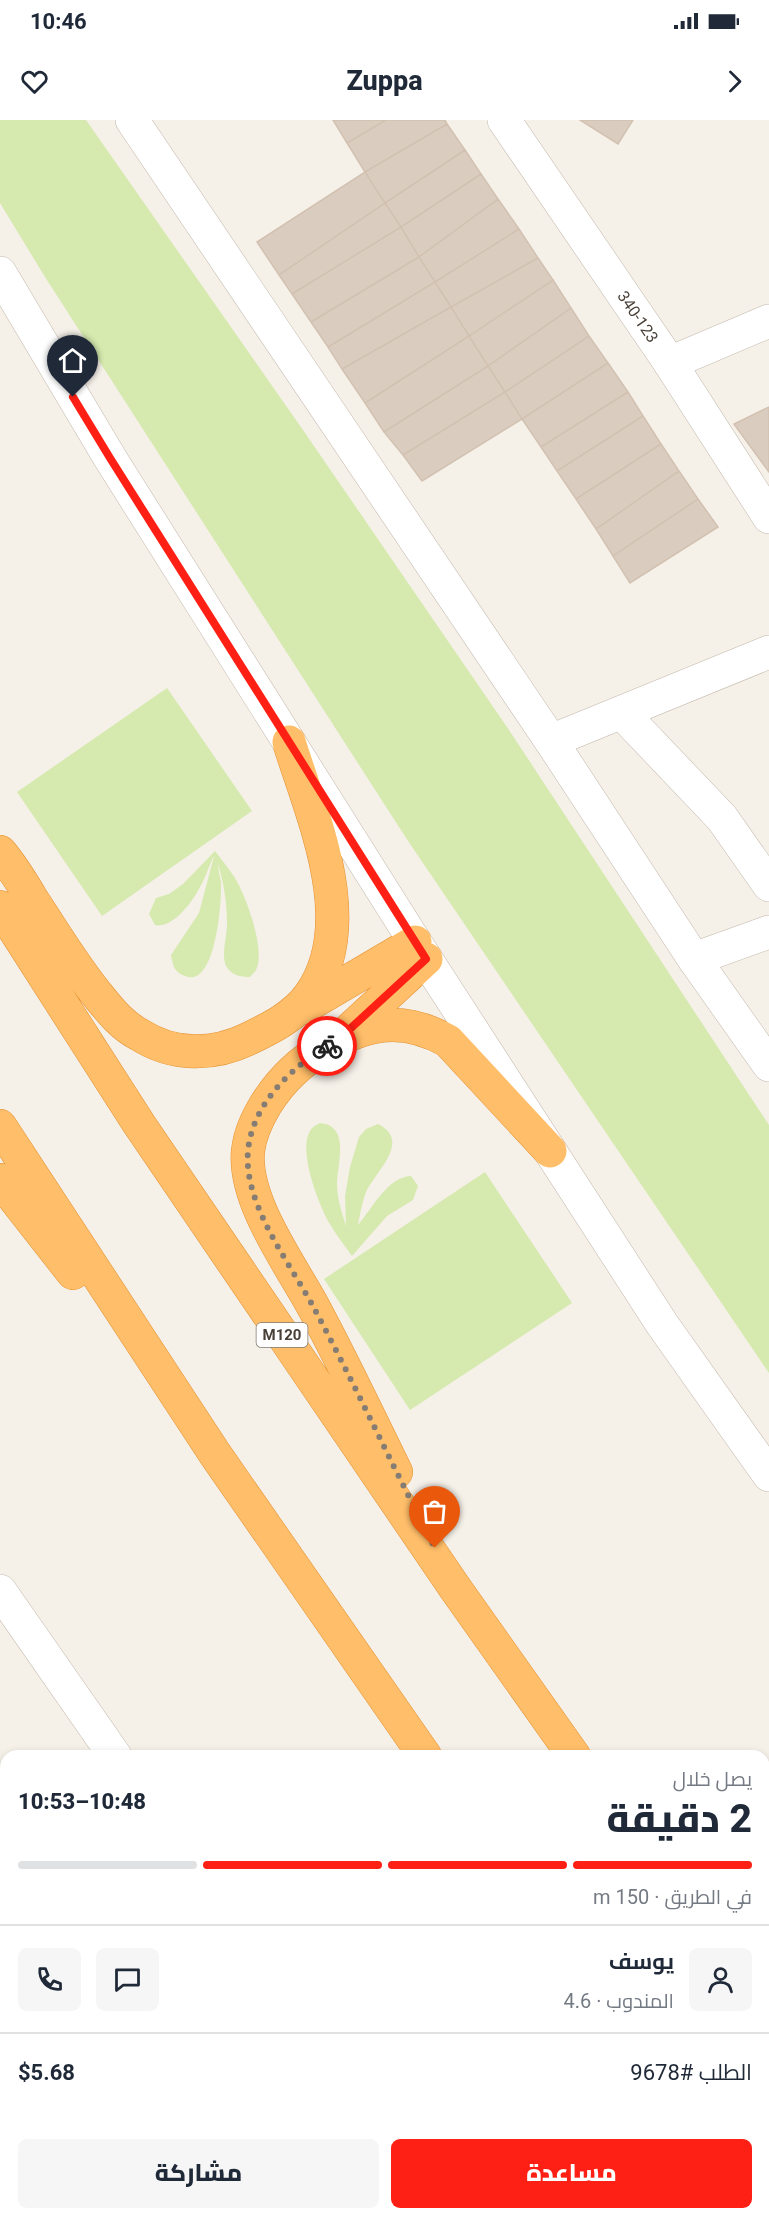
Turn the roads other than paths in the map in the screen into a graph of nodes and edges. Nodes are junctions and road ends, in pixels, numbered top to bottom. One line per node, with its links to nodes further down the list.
1 (132, 120): 9 (street)
2 (504, 120): 5 (street, 340-123)
3 (0, 273): 10 (street)
4 (769, 321): 5 (street)
5 (670, 363): 6 (street, 340-123)
6 (769, 517)
7 (769, 652): 8 (street)
8 (622, 712): 9 (street); 12 (street)
9 (551, 741): 16 (street)
10 (289, 742): 15 (street); 17 (highway)
11 (0, 852): 17 (highway)
12 (769, 885)
13 (0, 907): 25 (highway, M120)
14 (769, 932): 16 (street)
15 (420, 950): 17 (highway); 18 (highway); 21 (street)
16 (694, 959): 19 (street)
17 (286, 1019)
18 (339, 1039): 21 (highway); 25 (highway)
19 (769, 1065)
20 (0, 1126): 23 (highway)
21 (550, 1151): 24 (street)
22 (0, 1180): 23 (highway)
23 (215, 1454): 28 (highway)
24 (769, 1475)
25 (454, 1588): 29 (highway, M120)
26 (4, 1607): 27 (street)
27 (111, 1750)
28 (421, 1750)
29 (570, 1750)

